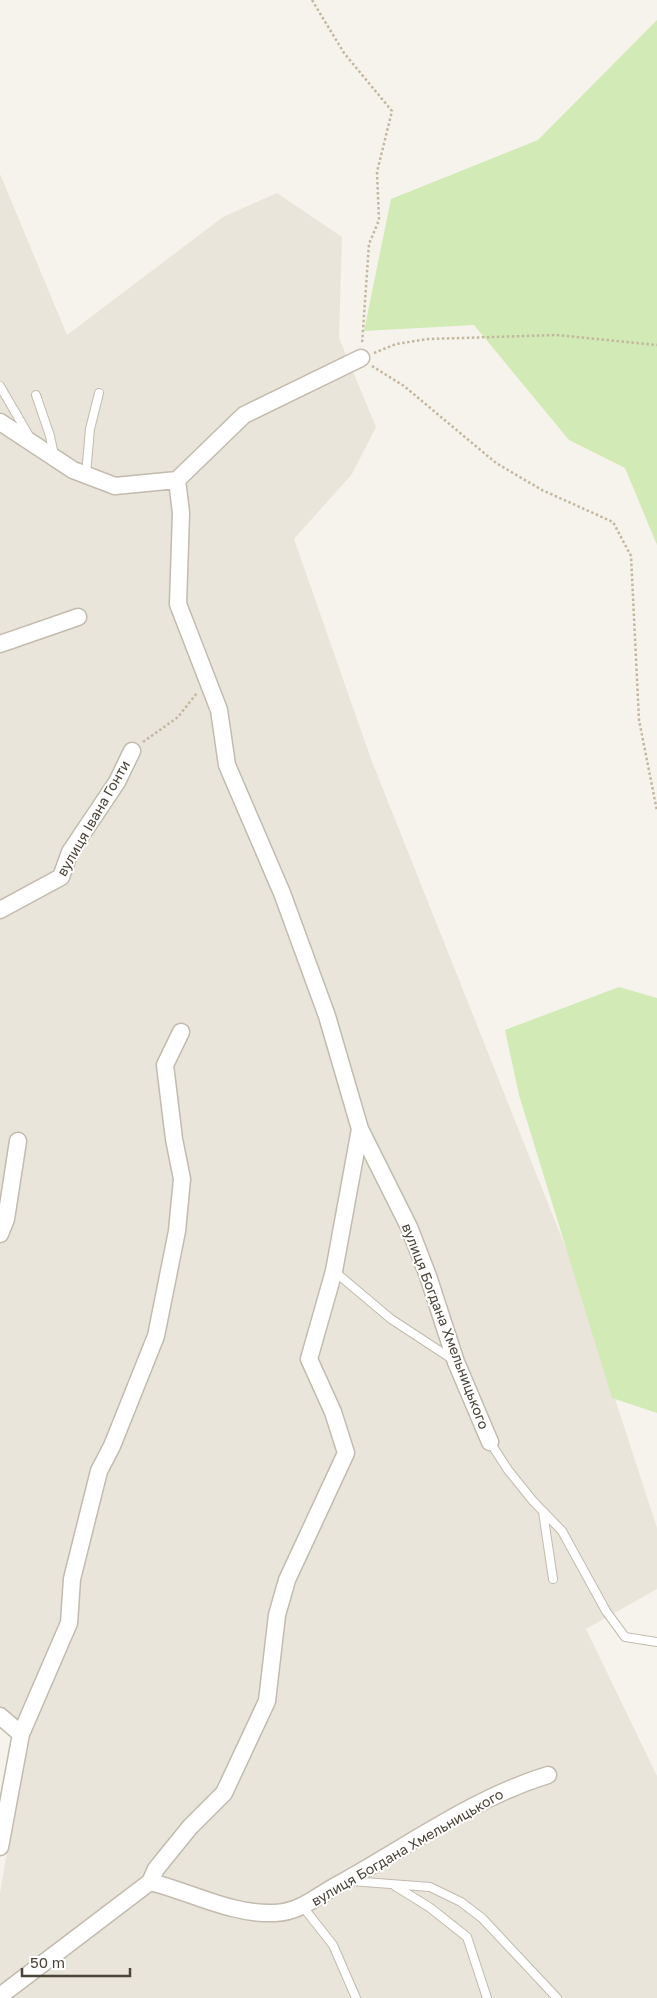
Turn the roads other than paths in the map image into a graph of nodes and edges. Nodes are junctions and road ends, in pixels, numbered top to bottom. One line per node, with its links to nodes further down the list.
1 (361, 358): 9 (street)
2 (0, 386): 6 (lane)
3 (99, 393): 8 (lane)
4 (36, 395): 7 (lane)
5 (0, 422): 6 (street)
6 (33, 443): 7 (street)
7 (54, 458): 8 (street)
8 (86, 476): 9 (street)
9 (177, 480): 15 (street, вулиця Богдана Хмельницького)
10 (78, 617): 11 (street)
11 (0, 644)
12 (132, 751): 13 (street, вулиця Івана Гонти)
13 (0, 910)
14 (181, 1032): 25 (street)
15 (360, 1130): 18 (street, вулиця Богдана Хмельницького); 19 (street, вулиця Богдана Хмельницького)
16 (18, 1141): 17 (street)
17 (0, 1234)
18 (334, 1271): 19 (lane); 29 (street, вулиця Богдана Хмельницького)
19 (456, 1362): 20 (street, вулиця Богдана Хмельницького)
20 (490, 1442): 21 (lane)
21 (543, 1512): 22 (lane); 23 (lane)
22 (553, 1579)
23 (657, 1642)
24 (0, 1716): 25 (street)
25 (21, 1734): 27 (street)
26 (548, 1775): 28 (street, вулиця Богдана Хмельницького)
27 (0, 1847)
28 (346, 1880): 30 (lane); 31 (street, вулиця Богдана Хмельницького)
29 (150, 1882): 31 (street, вулиця Богдана Хмельницького); 32 (street, вулиця Богдана Хмельницького)
30 (393, 1885): 34 (lane); 35 (lane)
31 (303, 1907): 33 (lane)
32 (0, 1996)
33 (356, 1998)
34 (487, 1998)
35 (557, 1998)

